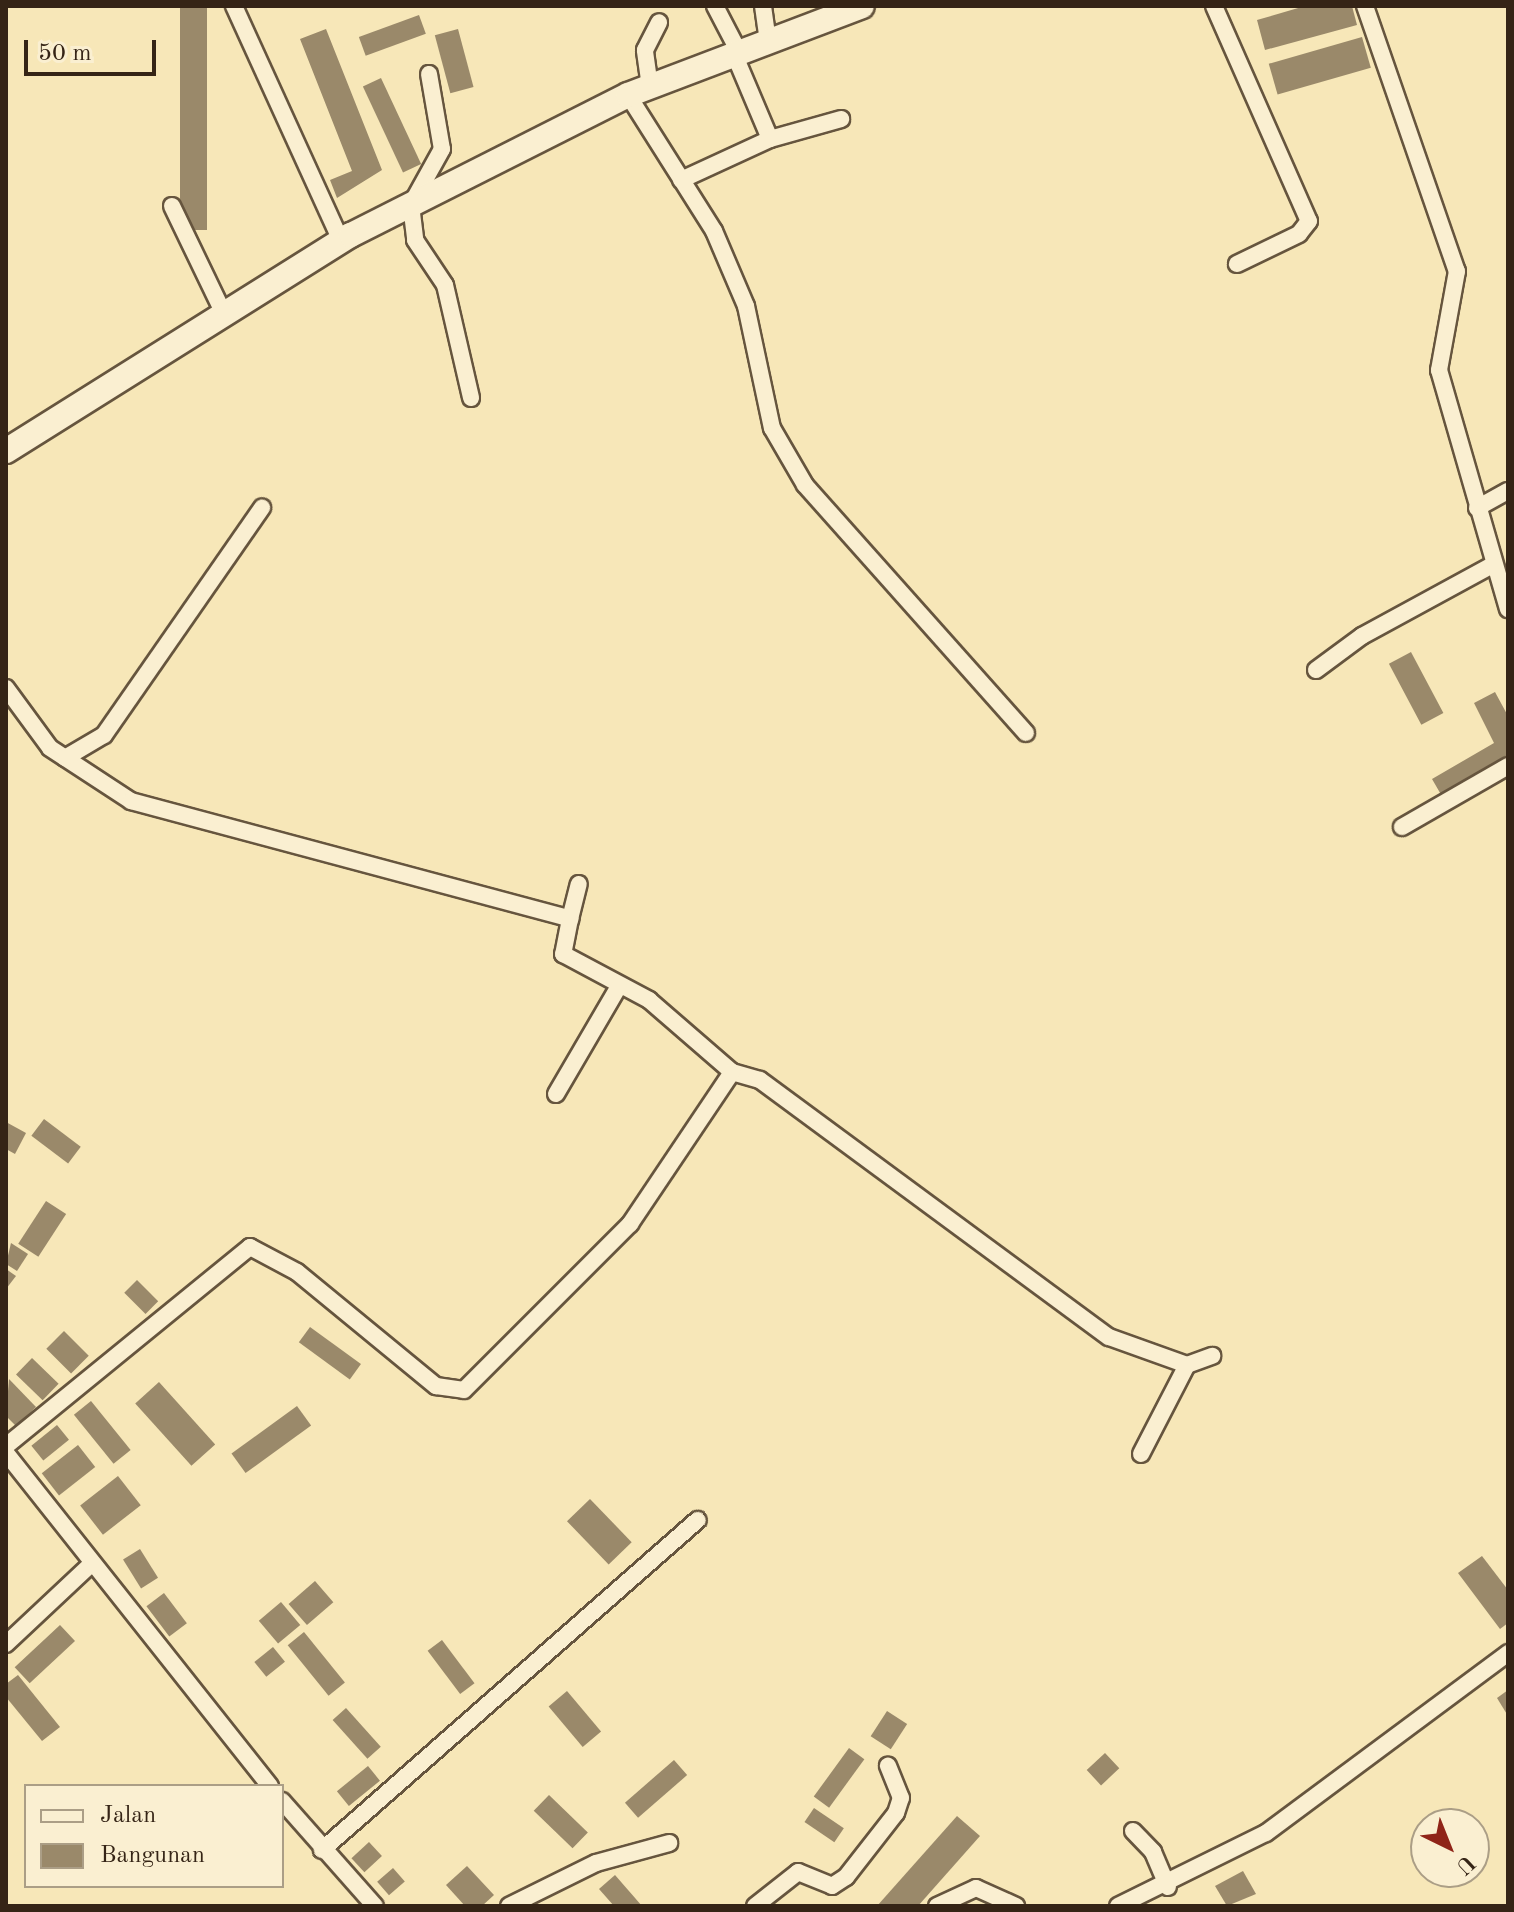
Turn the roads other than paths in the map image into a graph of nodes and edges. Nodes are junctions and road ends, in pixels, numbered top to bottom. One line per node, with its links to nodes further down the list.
1 (234, 6): 17 (street)
2 (715, 6): 9 (street)
3 (763, 6): 8 (street)
4 (1214, 6): 18 (street)
5 (1365, 6): 24 (street)
6 (851, 8): 8 (street)
7 (659, 22): 11 (street)
8 (768, 43): 9 (street)
9 (737, 55): 11 (street); 13 (street)
10 (429, 74): 15 (street)
11 (639, 91): 14 (street); 15 (street)
12 (841, 119): 13 (street)
13 (770, 139): 14 (street)
14 (681, 180): 29 (street)
15 (411, 205): 17 (street); 20 (street)
16 (172, 206): 19 (street)
17 (341, 241): 19 (street)
18 (1237, 264)
19 (224, 314): 21 (street)
20 (471, 398)
21 (6, 451)
22 (1508, 491): 24 (street)
23 (262, 508): 30 (street)
24 (1477, 508): 25 (street)
25 (1492, 565): 26 (street); 27 (street)
26 (1508, 609)
27 (1316, 670)
28 (6, 688): 30 (street)
29 (1026, 733)
30 (65, 758): 34 (street)
31 (1508, 766): 32 (street)
32 (1402, 827)
33 (579, 884): 34 (street)
34 (570, 919): 35 (street)
35 (619, 986): 36 (street); 37 (street)
36 (732, 1072): 39 (street); 40 (street)
37 (556, 1094)
38 (1212, 1356): 39 (street)
39 (1187, 1365): 42 (street)
40 (6, 1446)
41 (6, 1453): 44 (street)
42 (1141, 1454)
43 (697, 1520): 52 (street)
44 (89, 1566): 45 (street); 48 (street)
45 (6, 1644)
46 (1508, 1653): 53 (street)
47 (888, 1765): 56 (street)
48 (268, 1784)
49 (284, 1803): 52 (street)
50 (1133, 1831): 53 (street)
51 (669, 1843): 55 (street)
52 (322, 1850): 54 (street)
53 (1168, 1887): 59 (street)
54 (375, 1906)
55 (509, 1906)
56 (755, 1906)
57 (937, 1906): 58 (street)
58 (1016, 1906)
59 (1118, 1906)

